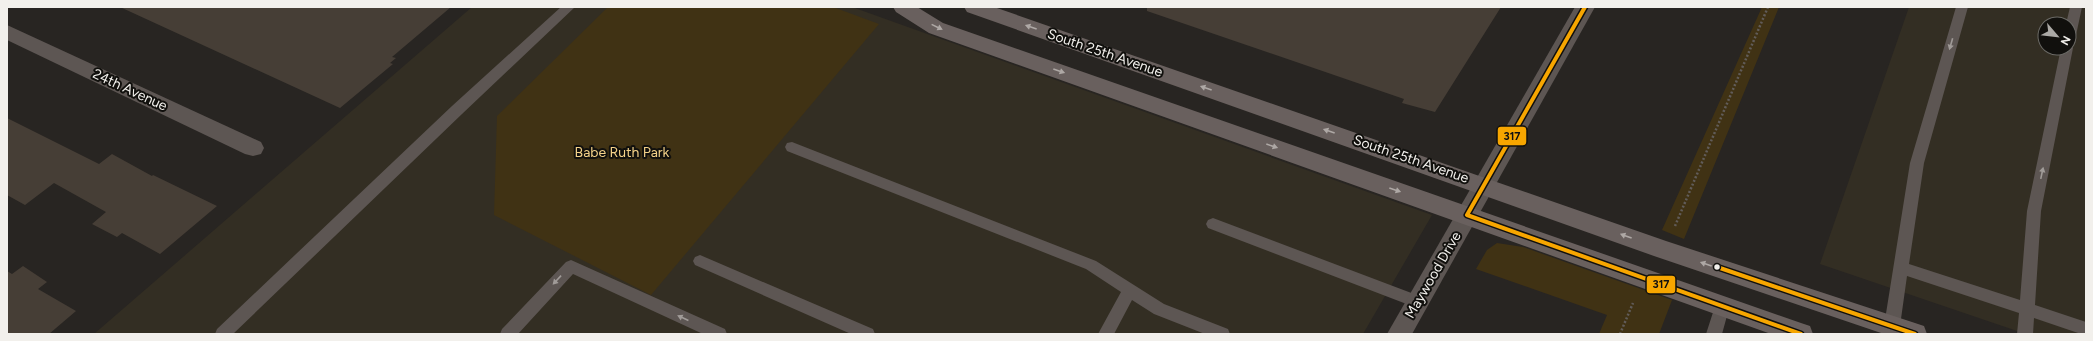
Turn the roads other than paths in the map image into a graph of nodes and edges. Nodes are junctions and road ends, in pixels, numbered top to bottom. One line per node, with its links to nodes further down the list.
1 (569, 7): 22 (lane)
2 (903, 7): 11 (main road, one-way to 11)
3 (974, 7): 10 (main road, South 25th Avenue, one-way to 3)
4 (1585, 7): 10 (street, Maywood Drive)
5 (1962, 7): 14 (lane, one-way to 14)
6 (7, 32): 9 (street, 24th Avenue)
7 (2065, 56): 18 (lane, one-way to 7)
8 (792, 146): 15 (lane)
9 (253, 148)
10 (1485, 185): 11 (street, Maywood Drive); 19 (main road, South 25th Avenue, one-way to 10)
11 (1467, 215): 16 (street, Maywood Drive); 17 (main road)
12 (1213, 224): 16 (lane)
13 (700, 261): 25 (lane)
14 (1900, 267): 18 (lane); 19 (lane)
15 (1130, 290): 26 (lane); 27 (lane)
16 (1417, 302): 28 (street, Maywood Drive)
17 (1722, 306): 21 (main road); 29 (lane)
18 (2026, 309): 20 (lane); 31 (lane)
19 (1892, 326): 30 (main road, South 25th Avenue)
20 (2086, 329)
21 (1797, 333)
22 (223, 334)
23 (508, 334): 24 (lane, one-way to 23)
24 (719, 334)
25 (867, 334)
26 (1106, 334)
27 (1222, 334)
28 (1399, 334)
29 (1714, 334)
30 (1916, 334)
31 (2025, 334)

